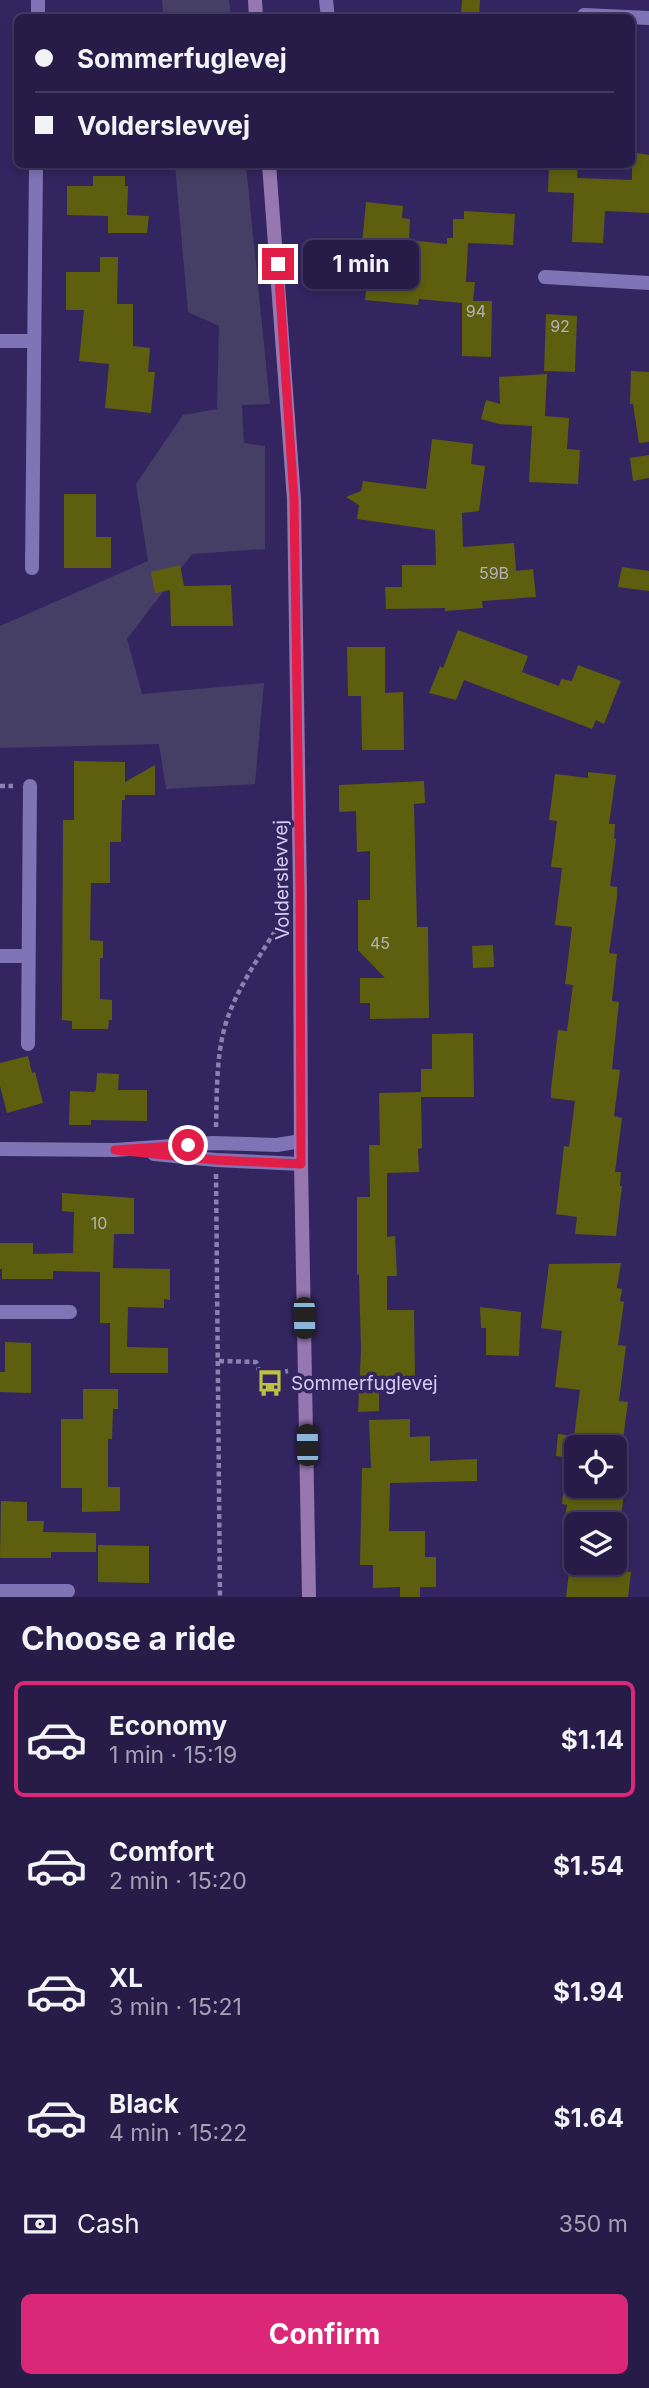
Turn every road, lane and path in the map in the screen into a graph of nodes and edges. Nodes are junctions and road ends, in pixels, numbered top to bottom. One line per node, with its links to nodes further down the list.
1 (36, 168): 6 (street)
2 (269, 168): 13 (street, Volderslevvej)
3 (545, 277): 4 (street)
4 (649, 283)
5 (0, 341): 6 (street)
6 (34, 341): 7 (street)
7 (32, 568)
8 (30, 786): 11 (street)
9 (282, 919): 14 (path)
10 (0, 956): 11 (street)
11 (28, 956): 12 (street)
12 (27, 1044)
13 (301, 1141): 14 (street); 18 (street, Volderslevvej)
14 (216, 1143): 16 (street)
15 (0, 1149): 16 (street)
16 (115, 1150): 17 (street)
17 (216, 1160): 18 (street); 21 (path)
18 (301, 1164): 22 (street, Volderslevvej)
19 (0, 1312): 20 (street)
20 (70, 1312)
21 (219, 1360): 22 (path); 25 (path)
22 (306, 1368): 26 (street, Volderslevvej)
23 (0, 1591): 24 (street)
24 (68, 1591)
25 (220, 1597)
26 (309, 1597)

